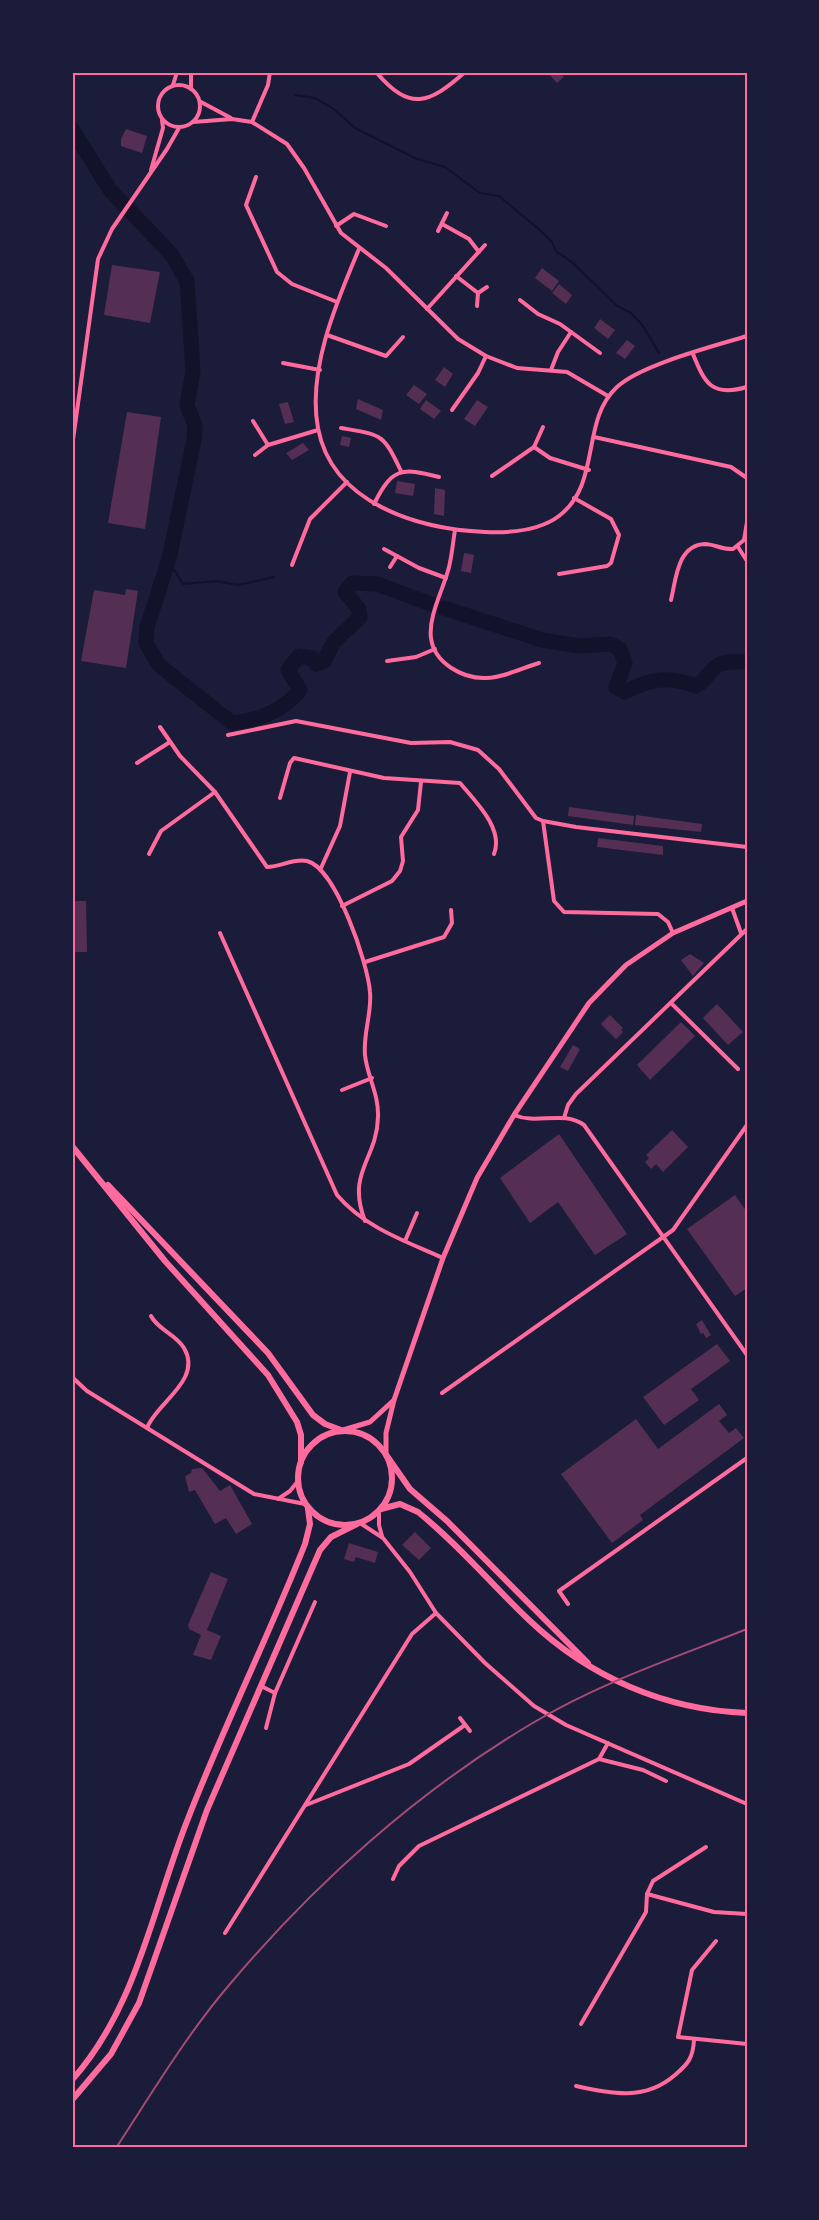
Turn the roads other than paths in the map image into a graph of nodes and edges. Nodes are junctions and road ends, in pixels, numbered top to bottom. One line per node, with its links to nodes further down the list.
1 (177, 72): 6 (street)
2 (191, 72): 7 (street)
3 (270, 72): 12 (street)
4 (376, 72): 5 (street)
5 (465, 72)
6 (173, 85): 7 (street); 10 (street)
7 (191, 89): 8 (street)
8 (200, 102): 9 (street); 11 (street)
9 (232, 119): 11 (street); 12 (street)
10 (162, 120): 13 (street); 14 (street)
11 (193, 122): 13 (street)
12 (252, 122): 18 (street)
13 (179, 128): 14 (street)
14 (150, 174): 50 (street)
15 (256, 177): 28 (street)
16 (447, 213): 17 (street)
17 (442, 224): 20 (street); 23 (street)
18 (336, 226): 19 (street); 22 (street)
19 (386, 226)
20 (438, 231)
21 (485, 245): 23 (street)
22 (359, 249): 28 (street); 30 (street)
23 (479, 252): 24 (street)
24 (456, 276): 26 (street); 30 (street)
25 (487, 287): 26 (street)
26 (478, 293): 29 (street)
27 (520, 300): 31 (street)
28 (337, 302): 32 (street)
29 (477, 306)
30 (427, 309): 37 (street)
31 (571, 332): 35 (street); 40 (street)
32 (327, 335): 34 (street); 39 (street)
33 (747, 336): 36 (street)
34 (403, 337)
35 (600, 353)
36 (693, 354): 41 (street); 42 (street)
37 (486, 356): 40 (street); 43 (street)
38 (283, 363): 39 (street)
39 (320, 370): 47 (street)
40 (551, 370): 42 (street)
41 (747, 387)
42 (608, 396): 48 (street)
43 (452, 410)
44 (253, 421): 49 (street)
45 (543, 427): 51 (street)
46 (341, 428): 54 (street)
47 (318, 430): 49 (street); 58 (street)
48 (594, 437): 53 (street); 57 (street)
49 (268, 445): 52 (street)
50 (72, 447)
51 (534, 447): 53 (street); 55 (street)
52 (255, 455)
53 (588, 470): 59 (street)
54 (401, 471): 56 (street); 60 (street)
55 (492, 476)
56 (439, 477)
57 (747, 478)
58 (347, 482): 60 (street); 67 (street)
59 (574, 498): 62 (street); 69 (street)
60 (374, 504): 62 (street)
61 (747, 522): 63 (street)
62 (456, 530): 70 (street)
63 (738, 546): 66 (street); 71 (street)
64 (384, 549): 65 (street)
65 (396, 556): 68 (street); 70 (street)
66 (747, 561)
67 (292, 565)
68 (390, 567)
69 (559, 574)
70 (446, 578): 72 (street)
71 (671, 600)
72 (435, 649): 73 (street); 74 (street)
73 (387, 660)
74 (539, 663)
75 (160, 727): 77 (street)
76 (228, 735): 83 (street)
77 (170, 742): 78 (street); 81 (street)
78 (137, 763)
79 (350, 772): 80 (street); 82 (street); 87 (street)
80 (421, 782): 86 (street); 89 (street)
81 (215, 792): 85 (street); 87 (street)
82 (280, 798)
83 (543, 821): 84 (street); 94 (street)
84 (747, 847)
85 (149, 854)
86 (494, 854)
87 (321, 868): 89 (street)
88 (747, 901): 90 (main road)
89 (342, 906): 96 (street)
90 (732, 908): 94 (main road); 95 (street)
91 (451, 910): 96 (street)
92 (747, 929): 95 (street)
93 (220, 933): 107 (street)
94 (673, 933): 101 (main road)
95 (741, 934): 97 (street)
96 (365, 962): 99 (street)
97 (671, 1003): 98 (street); 102 (street)
98 (738, 1069)
99 (372, 1078): 100 (street); 107 (street)
100 (342, 1090)
101 (514, 1115): 102 (street); 110 (main road)
102 (564, 1118): 108 (street)
103 (747, 1125): 108 (street)
104 (72, 1146): 105 (main road)
105 (89, 1166): 117 (main road); 120 (main road)
106 (417, 1213): 109 (street)
107 (365, 1221): 109 (street)
108 (663, 1237): 112 (street); 114 (street)
109 (405, 1241): 110 (street)
110 (443, 1258): 115 (main road)
111 (151, 1316): 116 (street)
112 (747, 1355)
113 (72, 1377): 116 (street)
114 (442, 1393)
115 (394, 1400): 117 (main road); 118 (main road)
116 (147, 1428): 122 (street)
117 (342, 1430): 118 (main road); 120 (main road)
118 (386, 1455): 124 (main road); 130 (main road)
119 (747, 1458): 128 (street)
120 (301, 1462): 121 (main road)
121 (298, 1481): 122 (street); 123 (main road)
122 (277, 1499): 123 (street)
123 (307, 1507): 125 (main road); 152 (main road)
124 (380, 1510): 125 (main road); 126 (street); 130 (main road)
125 (358, 1523): 126 (street); 131 (main road)
126 (383, 1538): 129 (street)
127 (315, 1602): 132 (street)
128 (568, 1604)
129 (436, 1613): 138 (street); 142 (street)
130 (594, 1670): 133 (main road)
131 (261, 1686): 132 (street); 154 (main road)
132 (275, 1693): 136 (street)
133 (747, 1713)
134 (460, 1718): 135 (street)
135 (465, 1725): 137 (street); 142 (street)
136 (266, 1728)
137 (470, 1731)
138 (608, 1743): 139 (street); 141 (street)
139 (599, 1759): 140 (street); 144 (street)
140 (666, 1781)
141 (747, 1804)
142 (306, 1805): 147 (street)
143 (706, 1847): 145 (street)
144 (393, 1879)
145 (646, 1894): 146 (street); 149 (street)
146 (747, 1914)
147 (225, 1933)
148 (716, 1941): 150 (street)
149 (581, 2024)
150 (694, 2040): 151 (street); 153 (street)
151 (747, 2044)
152 (72, 2080)
153 (576, 2086)
154 (72, 2100)

